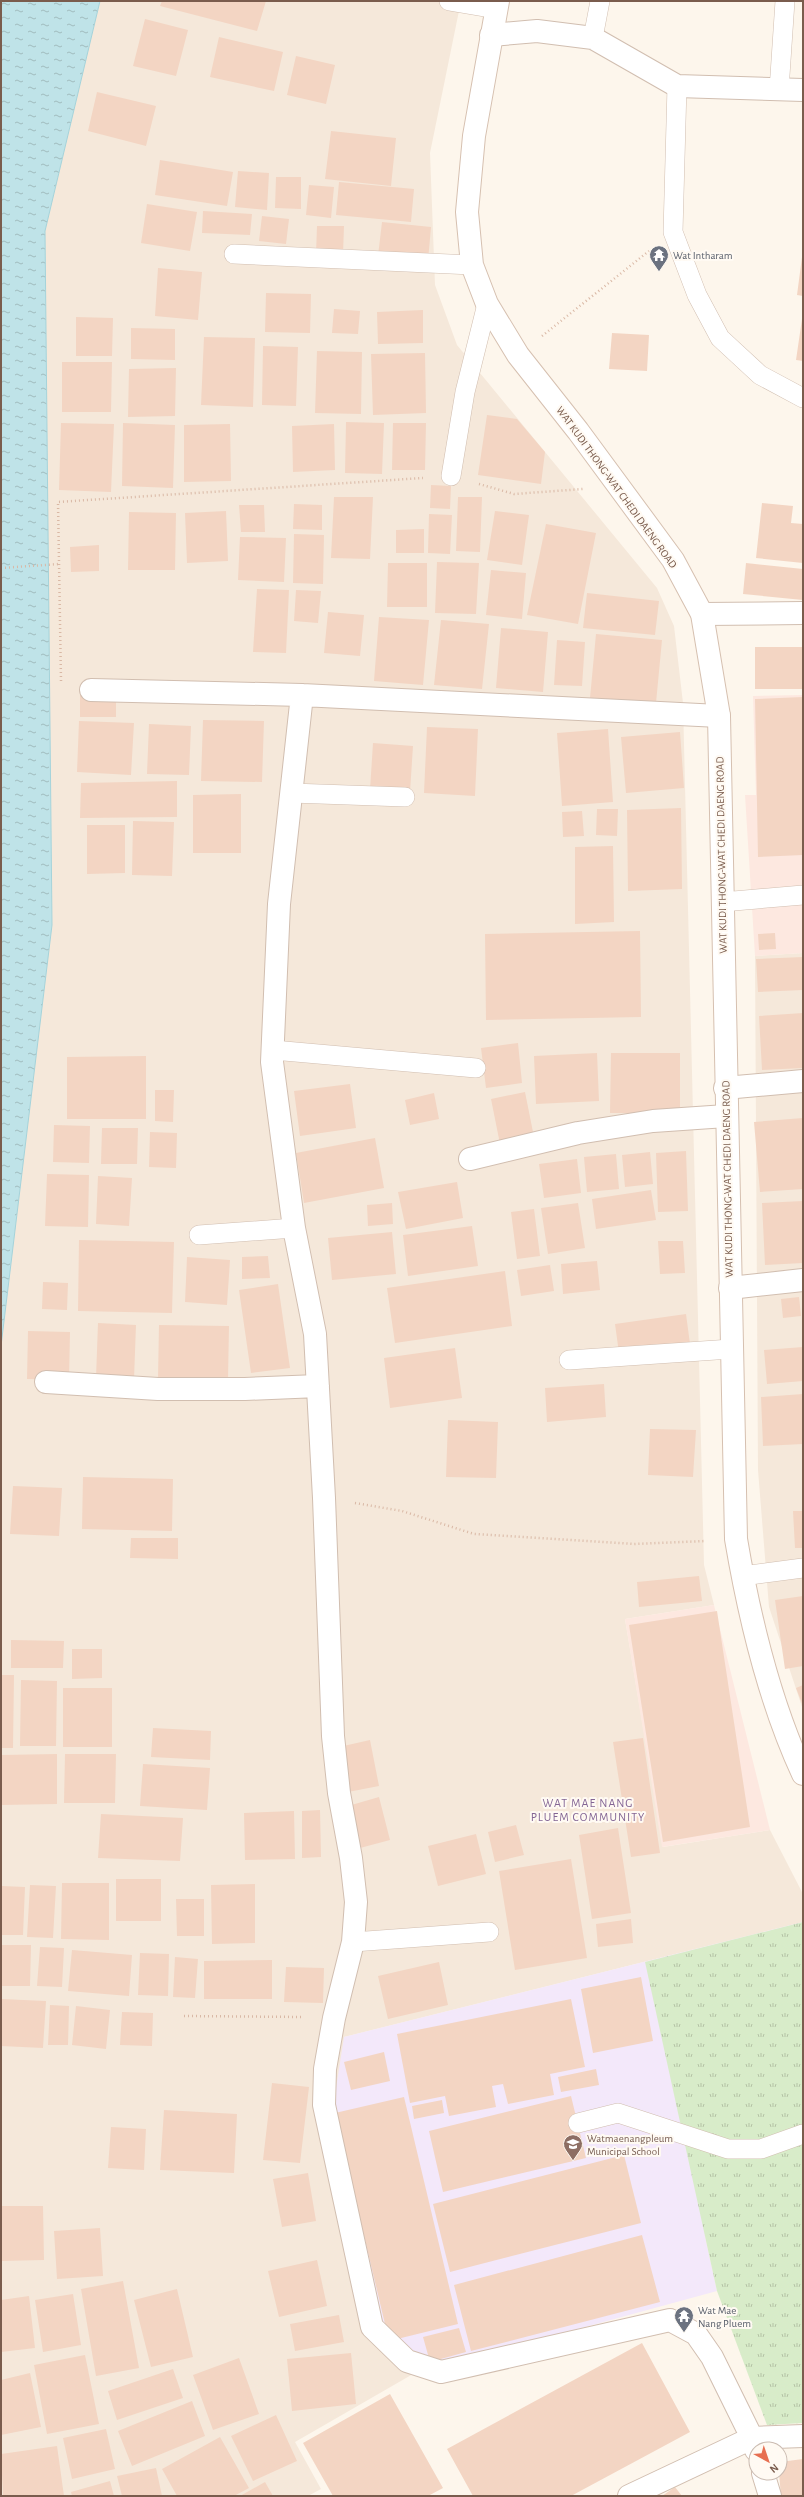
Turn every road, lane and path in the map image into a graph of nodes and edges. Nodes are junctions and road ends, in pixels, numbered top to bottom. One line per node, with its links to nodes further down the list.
1 (449, 1): 4 (lane)
2 (600, 1): 6 (lane)
3 (785, 1): 8 (lane)
4 (497, 5): 5 (street, WAT KUDI THONG-WAT CHEDI DAENG ROAD)
5 (491, 35): 6 (street); 12 (street, WAT KUDI THONG-WAT CHEDI DAENG ROAD)
6 (593, 38): 7 (street)
7 (678, 86): 8 (street); 10 (lane)
8 (779, 90): 9 (street)
9 (803, 90)
10 (673, 232): 14 (path); 15 (lane)
11 (234, 254): 12 (lane)
12 (472, 265): 13 (street, WAT KUDI THONG-WAT CHEDI DAENG ROAD)
13 (487, 304): 14 (street, WAT KUDI THONG-WAT CHEDI DAENG ROAD); 16 (lane)
14 (518, 355): 17 (street, WAT KUDI THONG-WAT CHEDI DAENG ROAD)
15 (803, 398)
16 (451, 476): 17 (path); 18 (path)
17 (618, 486): 21 (street, WAT KUDI THONG-WAT CHEDI DAENG ROAD)
18 (59, 564): 19 (path); 22 (path)
19 (1, 568)
20 (803, 613): 21 (street)
21 (702, 614): 24 (street, WAT KUDI THONG-WAT CHEDI DAENG ROAD)
22 (91, 690): 23 (street)
23 (302, 695): 24 (street); 25 (street)
24 (719, 716): 28 (street, WAT KUDI THONG-WAT CHEDI DAENG ROAD)
25 (291, 793): 26 (lane); 29 (street)
26 (405, 796)
27 (803, 895): 28 (lane)
28 (722, 902): 32 (street, WAT KUDI THONG-WAT CHEDI DAENG ROAD)
29 (273, 1050): 30 (lane); 35 (street)
30 (476, 1068)
31 (803, 1081): 32 (street)
32 (725, 1088): 33 (street, WAT KUDI THONG-WAT CHEDI DAENG ROAD)
33 (726, 1116): 34 (street); 38 (street, WAT KUDI THONG-WAT CHEDI DAENG ROAD)
34 (470, 1159)
35 (294, 1228): 36 (lane); 42 (street)
36 (199, 1235)
37 (803, 1280): 38 (street)
38 (730, 1288): 39 (street, WAT KUDI THONG-WAT CHEDI DAENG ROAD)
39 (732, 1350): 40 (lane); 44 (street, WAT KUDI THONG-WAT CHEDI DAENG ROAD)
40 (568, 1360)
41 (46, 1382): 42 (street)
42 (318, 1386): 43 (street)
43 (324, 1498): 44 (path); 49 (street)
44 (736, 1539): 46 (street, WAT KUDI THONG-WAT CHEDI DAENG ROAD)
45 (803, 1568): 46 (lane)
46 (742, 1576): 47 (street, WAT KUDI THONG-WAT CHEDI DAENG ROAD)
47 (803, 1774)
48 (489, 1932): 49 (lane)
49 (353, 1942): 51 (street)
50 (184, 2016): 51 (path)
51 (334, 2018): 55 (street)
52 (578, 2123): 53 (lane)
53 (803, 2134)
54 (803, 2436): 56 (street)
55 (753, 2441)
56 (772, 2441)
57 (748, 2446): 59 (street)
58 (765, 2481): 60 (street)
59 (629, 2496)
60 (770, 2496)

